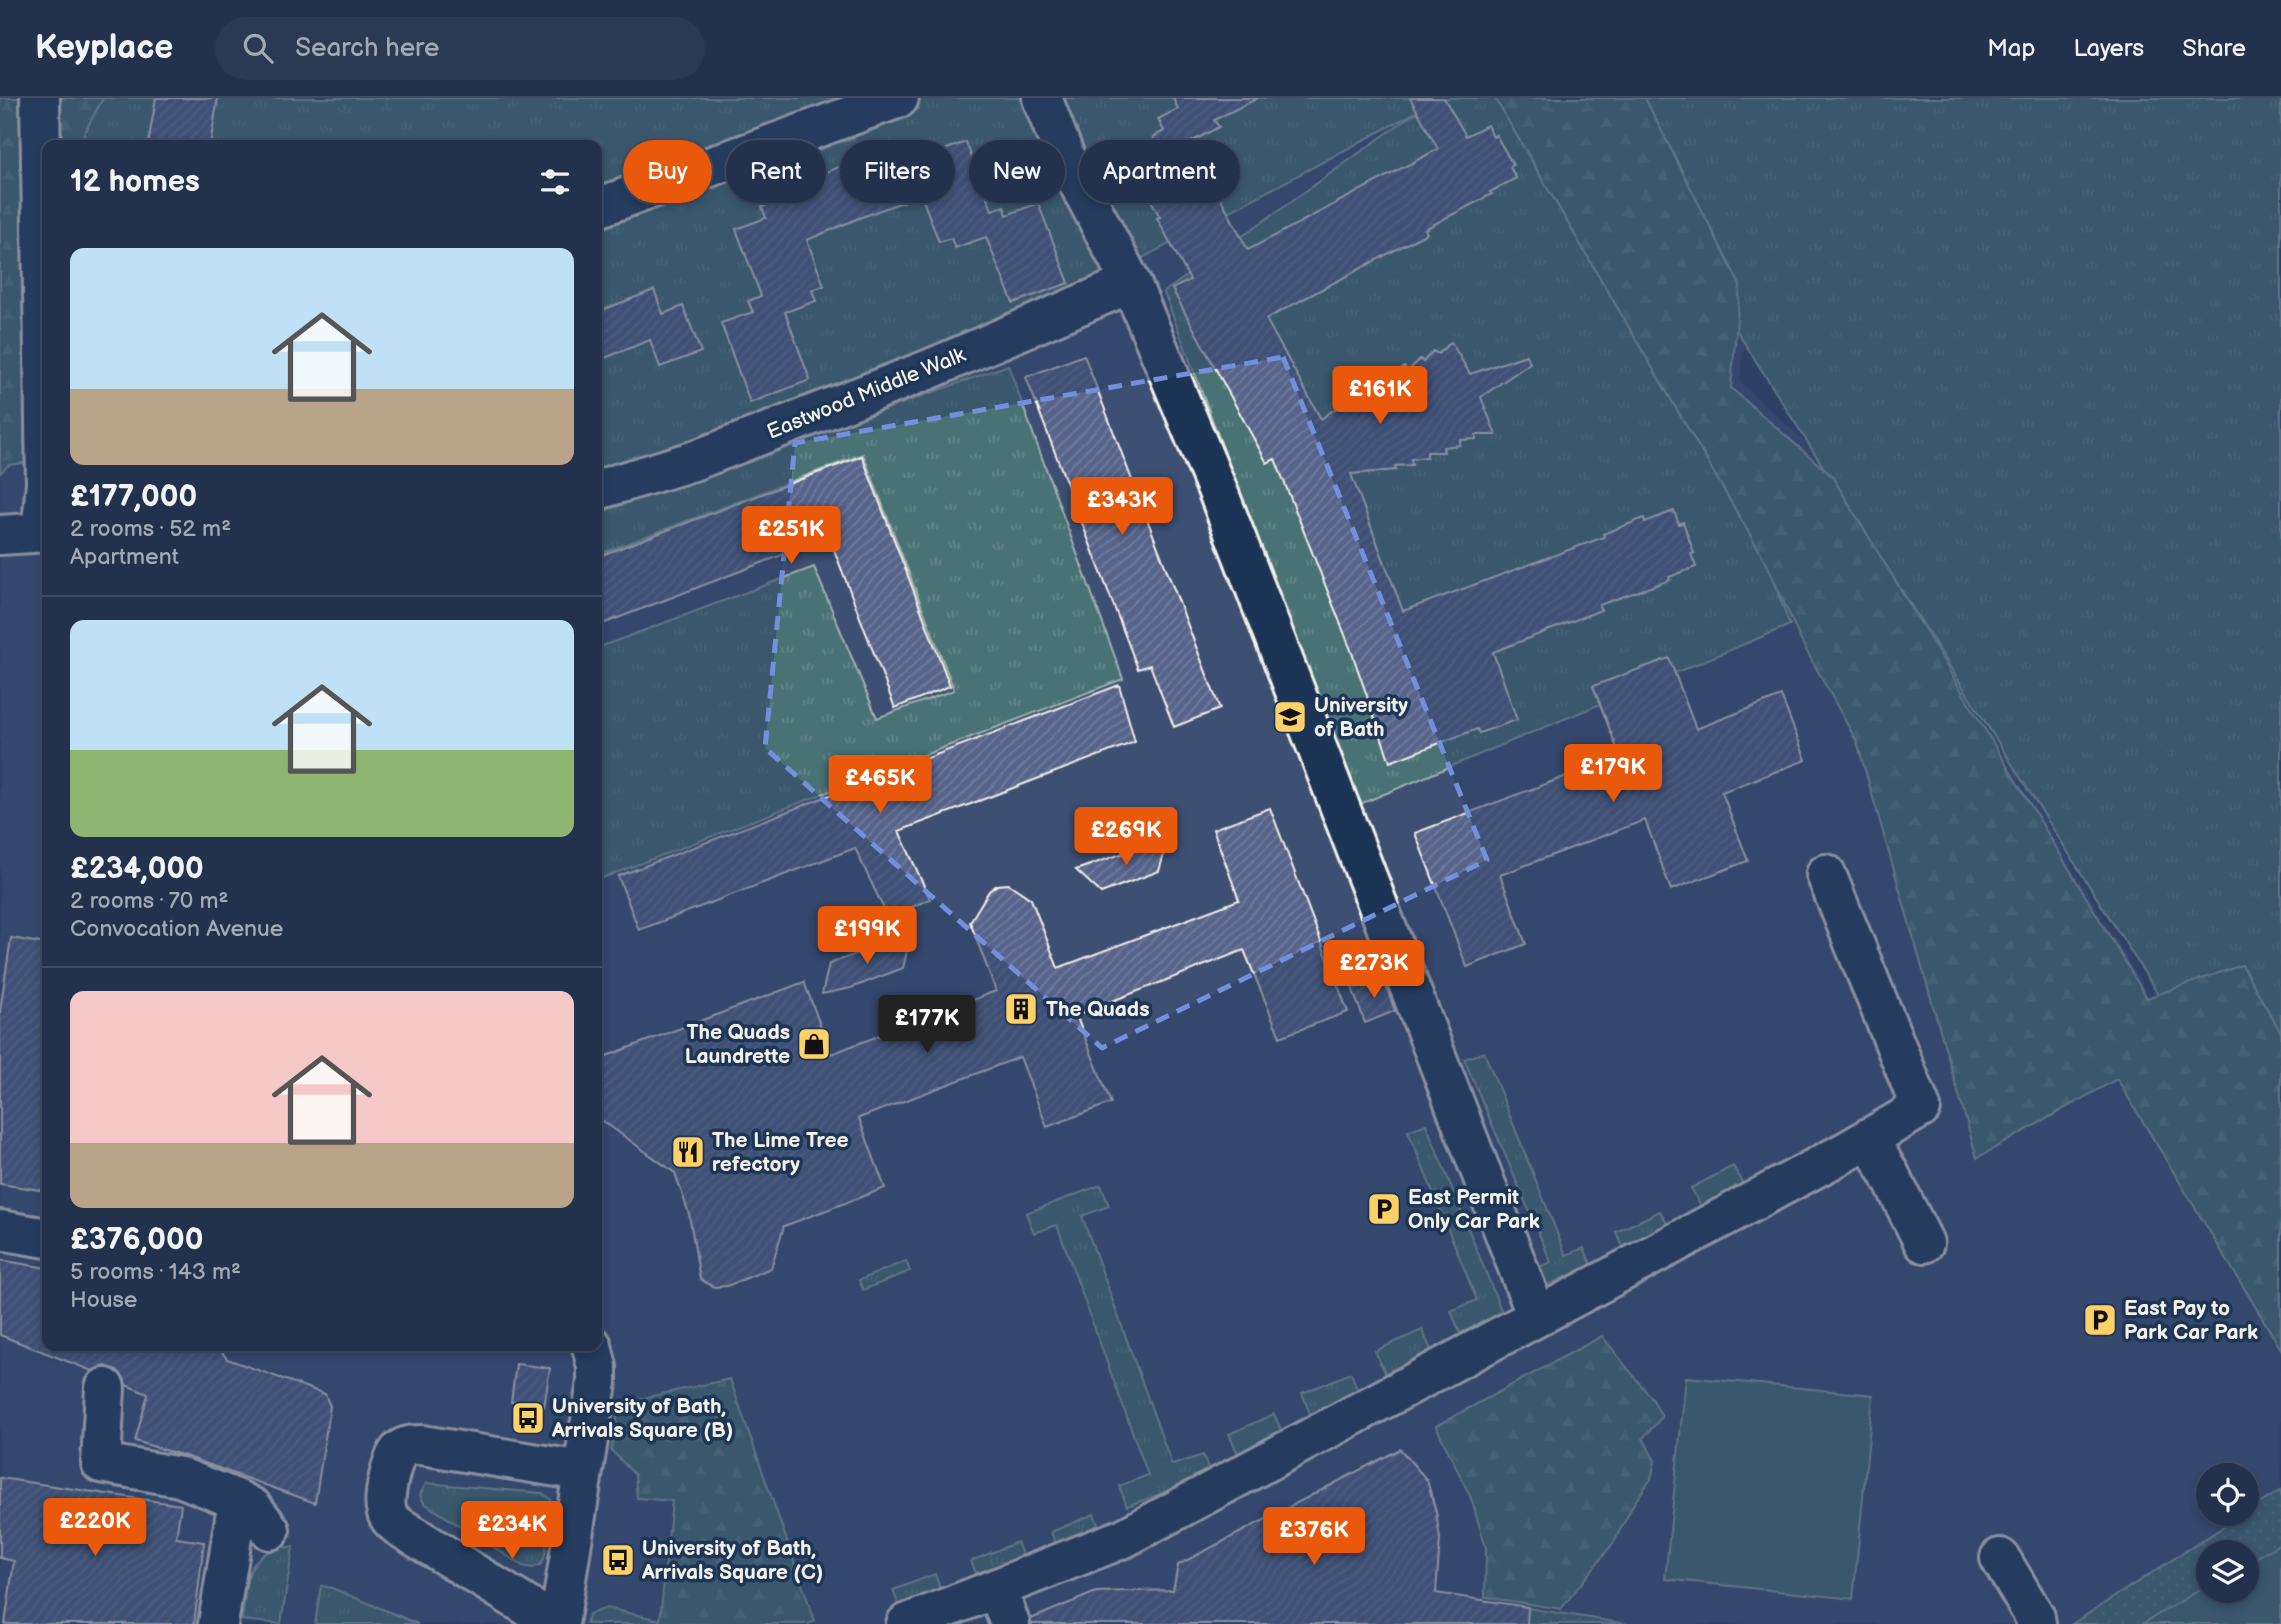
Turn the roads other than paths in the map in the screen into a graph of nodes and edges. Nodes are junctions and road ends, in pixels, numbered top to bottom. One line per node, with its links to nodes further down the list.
1 (40, 98): 5 (street)
2 (899, 98): 4 (street)
3 (1042, 98): 6 (street)
4 (602, 206)
5 (42, 227)
6 (1131, 284): 7 (street, Eastwood Middle Walk); 15 (street)
7 (602, 489)
8 (42, 532): 9 (street)
9 (0, 535)
10 (1826, 874): 11 (street)
11 (1868, 1138): 14 (street); 15 (street)
12 (0, 1230): 13 (street)
13 (42, 1237)
14 (1924, 1243)
15 (1537, 1317): 22 (street)
16 (593, 1351): 18 (street)
17 (105, 1388): 19 (street)
18 (582, 1471): 24 (street); 25 (street)
19 (238, 1500): 20 (street); 23 (street)
20 (270, 1530)
21 (2000, 1558): 27 (street)
22 (1003, 1607): 26 (street)
23 (218, 1624)
24 (547, 1624)
25 (559, 1624)
26 (906, 1624)
27 (2036, 1624)

